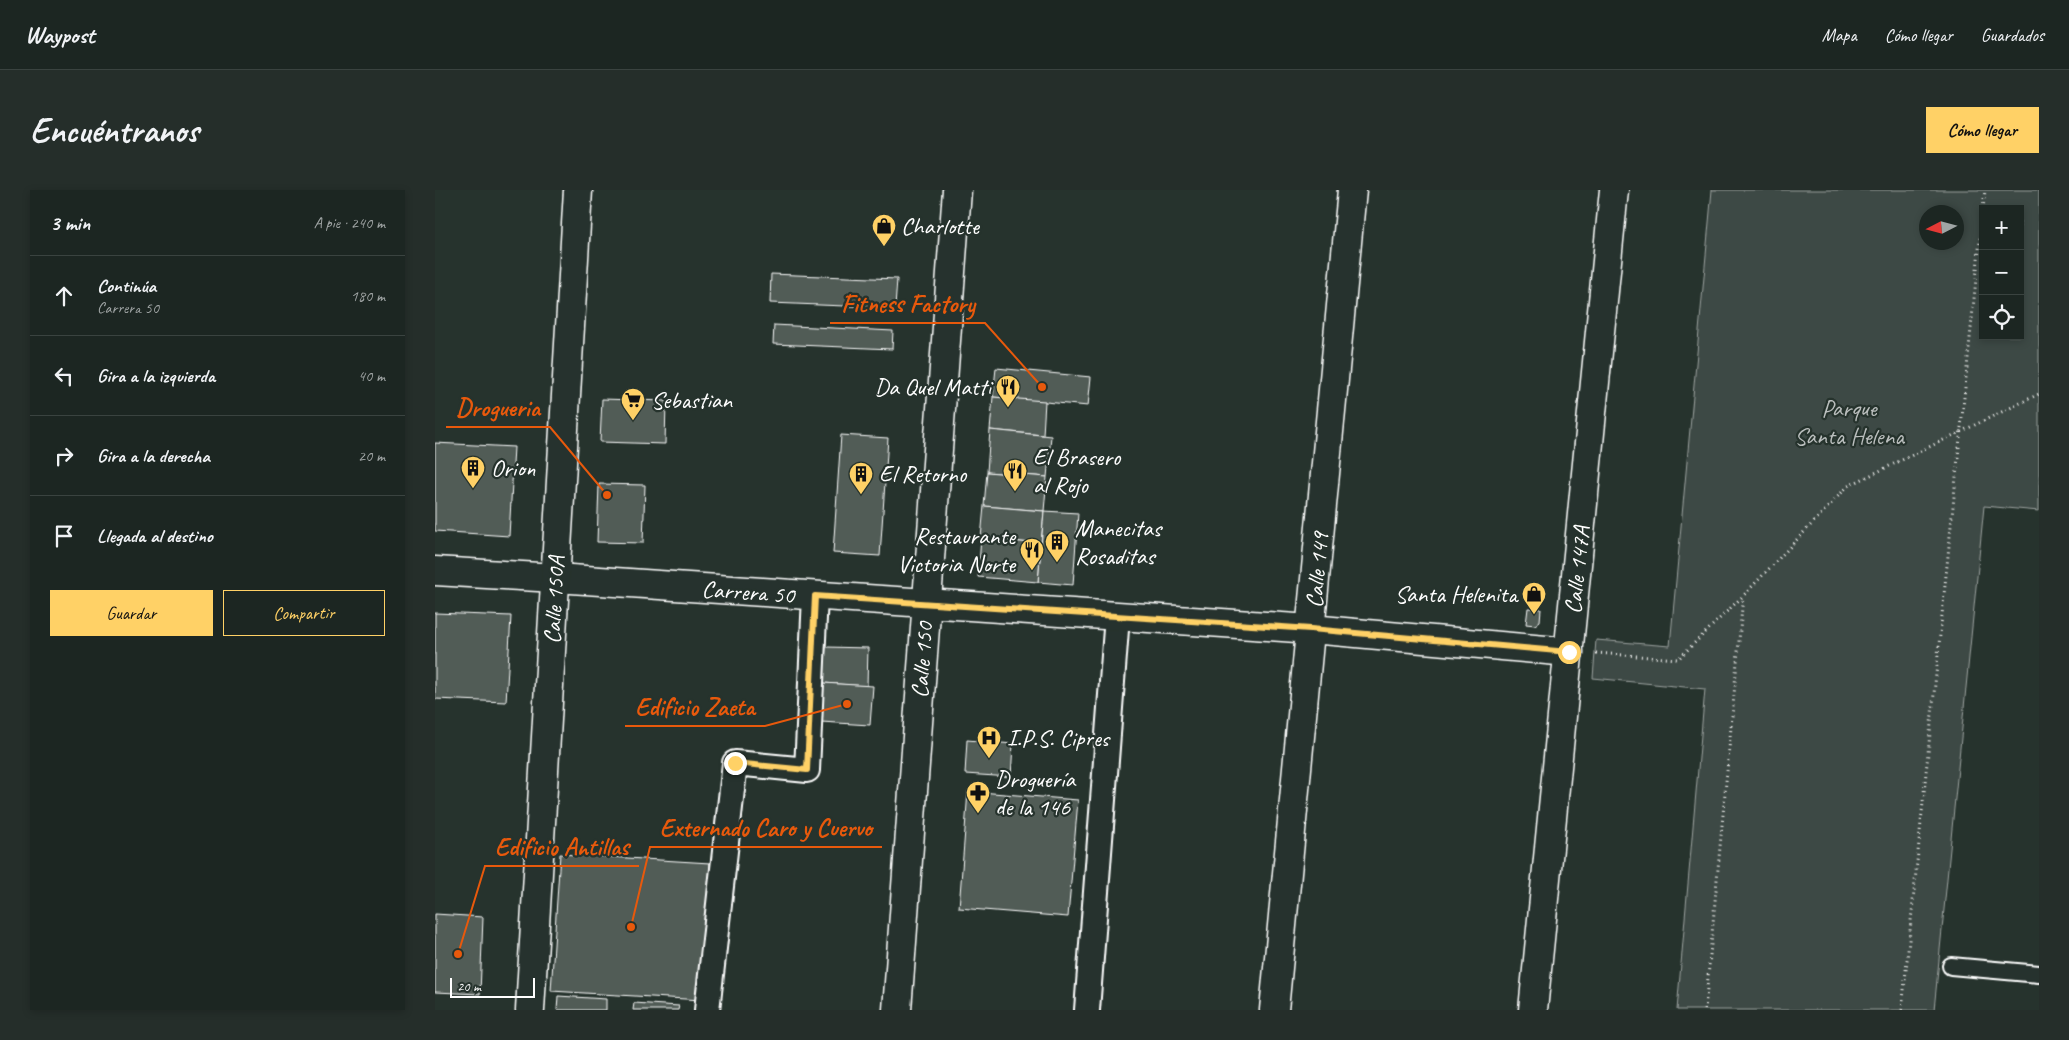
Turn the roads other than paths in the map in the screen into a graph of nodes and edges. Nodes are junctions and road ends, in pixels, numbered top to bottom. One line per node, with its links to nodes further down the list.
1 (578, 190): 6 (street, Calle 150A)
2 (957, 190): 8 (street, Calle 150)
3 (1352, 190): 10 (street, Calle 149)
4 (1614, 190): 11 (street, Calle 147A)
5 (435, 571): 6 (street, Carrera 50)
6 (556, 578): 7 (street, Carrera 50); 14 (street, Calle 150A)
7 (815, 596): 8 (street, Carrera 50); 15 (street)
8 (927, 604): 9 (street, Carrera 50); 16 (street, Calle 150)
9 (1117, 616): 10 (street, Carrera 50); 17 (street)
10 (1311, 629): 11 (street, Carrera 50); 18 (street, Calle 149)
11 (1569, 652): 19 (street, Calle 147A)
12 (1951, 966): 13 (lane)
13 (2039, 974)
14 (530, 1010)
15 (707, 1010)
16 (897, 1010)
17 (1087, 1010)
18 (1274, 1010)
19 (1533, 1010)

